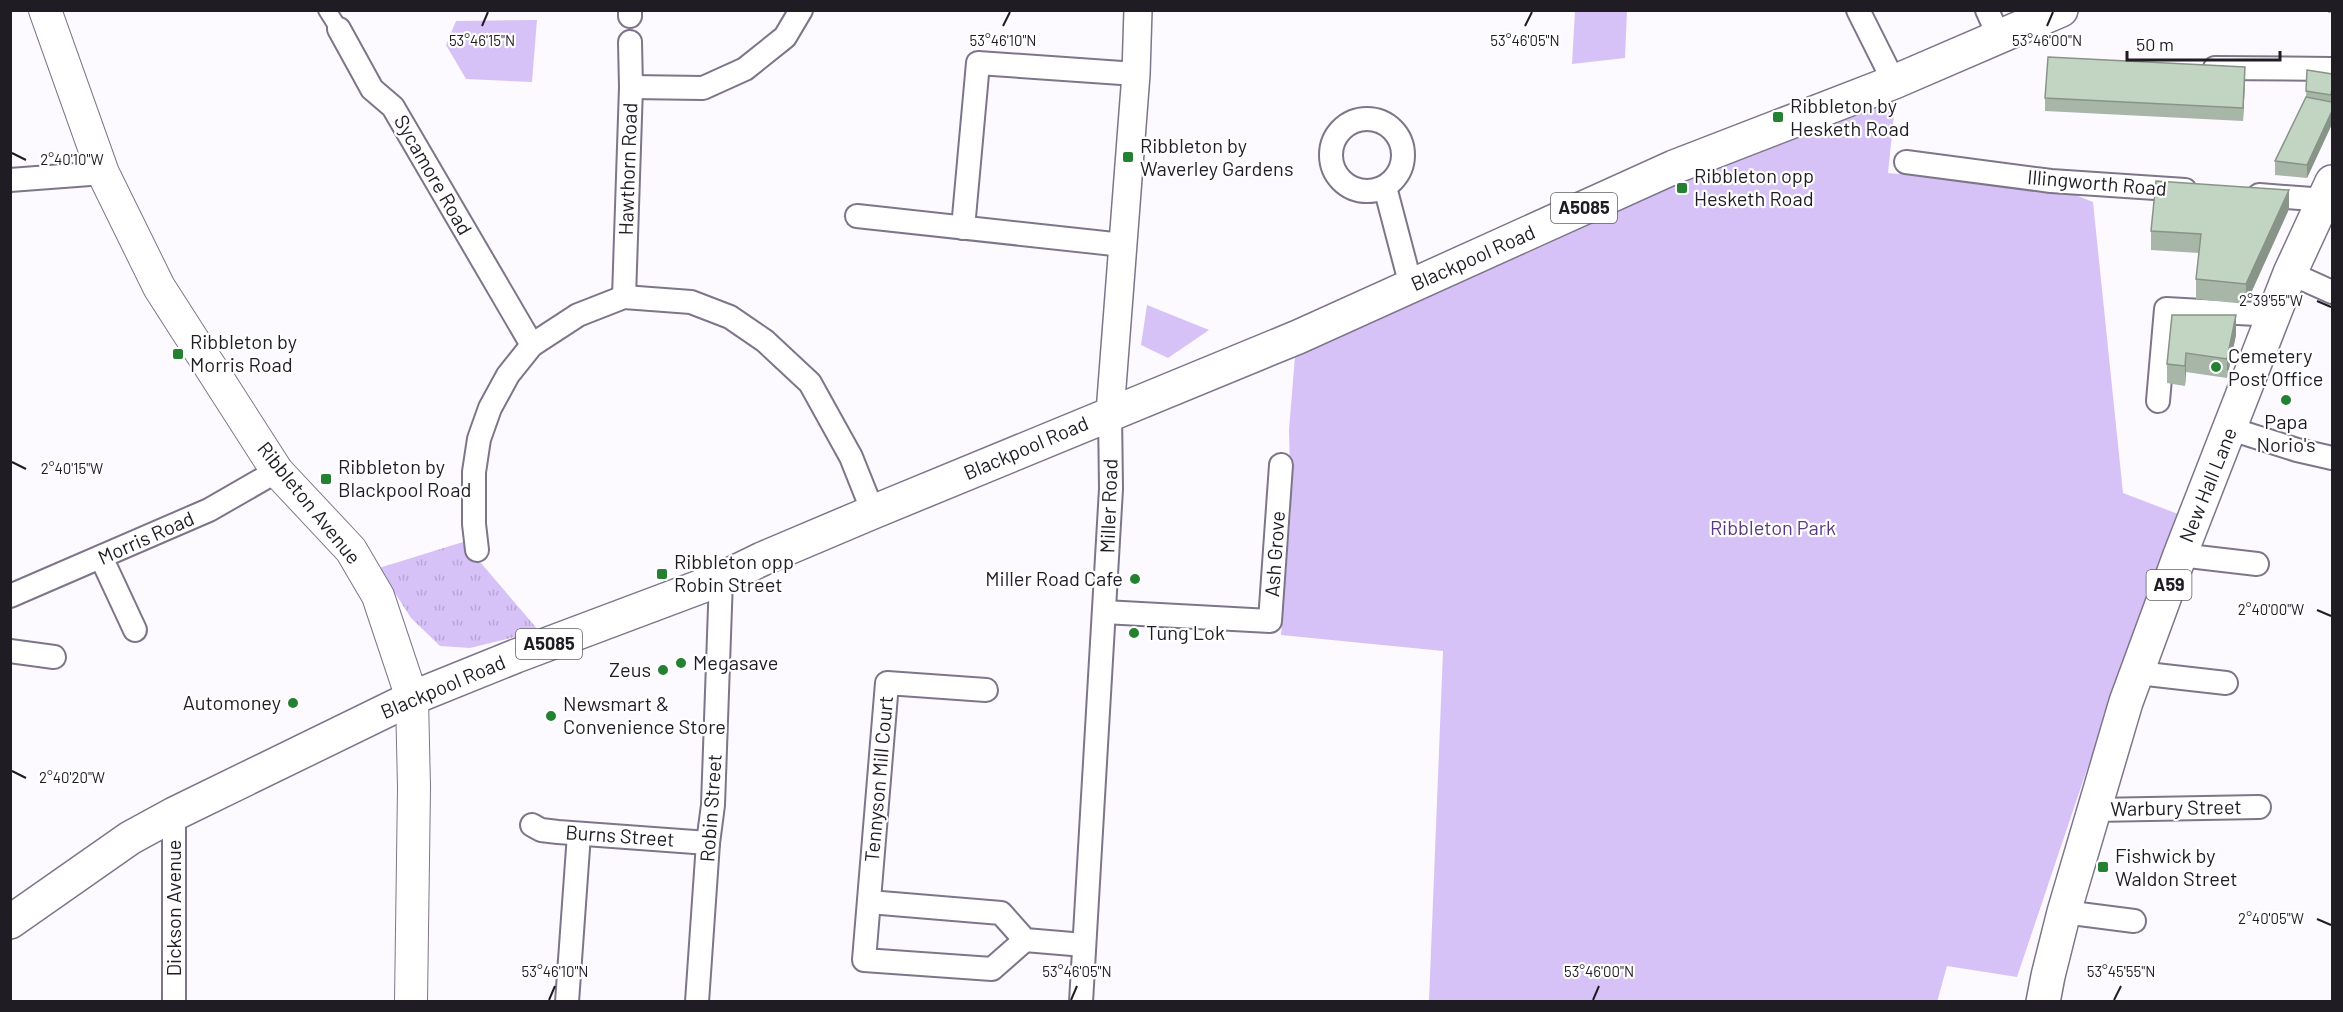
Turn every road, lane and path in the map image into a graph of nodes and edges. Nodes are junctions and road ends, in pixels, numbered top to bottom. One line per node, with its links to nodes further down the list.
1 (45, 10): 15 (main road, Ribbleton Avenue)
2 (801, 10): 13 (street)
3 (1138, 10): 11 (street, Miller Road)
4 (1858, 10): 12 (street)
5 (2061, 10): 7 (highway, Blackpool Road / A5085)
6 (333, 20): 29 (street, Sycamore Road)
7 (1993, 24): 12 (highway, Blackpool Road / A5085)
8 (630, 42): 13 (street, Hawthorn Road)
9 (2192, 67): 10 (street)
10 (2332, 69)
11 (1136, 74): 22 (street); 23 (street, Miller Road)
12 (1894, 82): 25 (highway, Blackpool Road / A5085)
13 (631, 87): 27 (street, Hawthorn Road)
14 (1906, 162): 19 (street, Illingworth Road)
15 (103, 173): 16 (street); 35 (main road, Ribbleton Avenue)
16 (10, 180)
17 (1385, 187): 25 (street)
18 (2329, 191): 20 (street); 24 (highway, New Hall Lane / A59)
19 (2205, 192)
20 (2241, 194)
21 (857, 216): 22 (street)
22 (963, 228): 23 (street)
23 (1122, 245): 31 (street, Miller Road)
24 (2290, 273): 26 (street); 28 (highway, New Hall Lane / A59)
25 (1411, 286): 31 (highway, Blackpool Road / A5085)
26 (2332, 292)
27 (624, 297): 29 (street); 36 (street)
28 (2274, 315): 30 (street); 32 (highway, New Hall Lane / A59)
29 (532, 345): 37 (street)
30 (2158, 401)
31 (1110, 413): 36 (highway, Blackpool Road / A5085); 43 (street, Miller Road)
32 (2231, 429): 33 (street); 38 (highway, New Hall Lane / A59)
33 (2332, 458)
34 (1281, 465): 43 (street, Ash Grove)
35 (277, 471): 39 (street, Morris Road); 50 (main road, Ribbleton Avenue)
36 (873, 512): 41 (highway, Blackpool Road / A5085)
37 (477, 550)
38 (2180, 555): 40 (street); 47 (highway, New Hall Lane / A59)
39 (100, 557): 42 (street, Morris Road); 44 (street)
40 (2257, 564)
41 (722, 579): 50 (highway, Blackpool Road / A5085); 56 (street, Robin Street)
42 (10, 597)
43 (1104, 612): 62 (street, Miller Road)
44 (135, 630)
45 (10, 651): 46 (street)
46 (54, 657)
47 (2138, 672): 48 (street); 52 (highway, New Hall Lane / A59)
48 (2226, 683)
49 (986, 690): 57 (street, Tennyson Mill Court)
50 (412, 698): 53 (highway, Blackpool Road / A5085); 64 (main road, Ribbleton Avenue)
51 (2259, 807): 52 (street, Warbury Street)
52 (2094, 810): 58 (highway, New Hall Lane / A59)
53 (174, 814): 60 (highway, Blackpool Road / A5085); 63 (street, Dickson Avenue)
54 (532, 825): 55 (street, Burns Street)
55 (579, 834): 56 (street, Burns Street); 65 (street)
56 (708, 843): 66 (street, Robin Street)
57 (869, 902): 61 (street); 61 (street, Tennyson Mill Court)
58 (2064, 912): 59 (street); 68 (highway, New Hall Lane / A59)
59 (2134, 921)
60 (10, 922)
61 (1025, 940): 62 (street)
62 (1084, 945): 67 (street, Miller Road)
63 (174, 1002)
64 (411, 1002)
65 (567, 1002)
66 (698, 1002)
67 (1081, 1002)
68 (2043, 1002)

